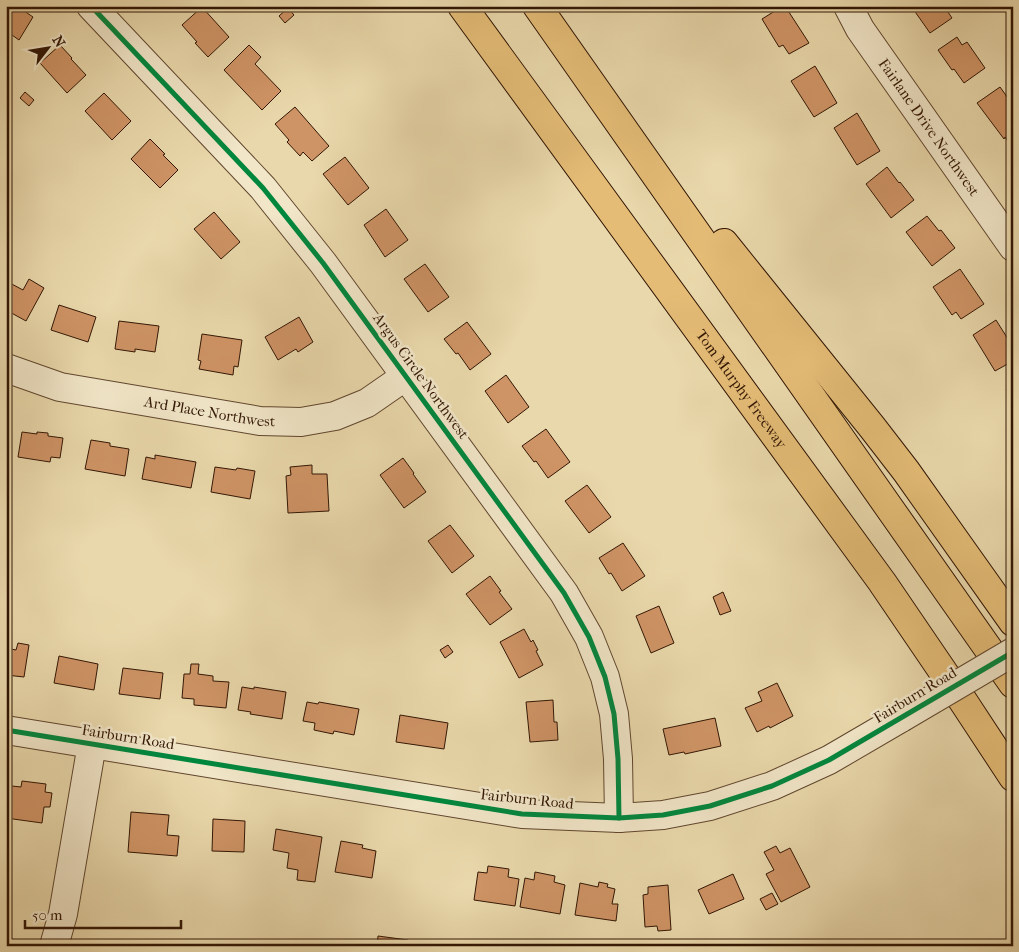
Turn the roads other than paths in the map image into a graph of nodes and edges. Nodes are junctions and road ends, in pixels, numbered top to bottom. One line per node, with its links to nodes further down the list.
1 (91, 6): 8 (street, Argus Circle Northwest)
2 (462, 6): 14 (highway, Tom Murphy Freeway)
3 (538, 6): 5 (highway)
4 (848, 6): 6 (street, Fairlane Drive Northwest)
5 (562, 41): 9 (highway); 11 (highway)
6 (1013, 247)
7 (6, 368): 8 (street, Ard Place Northwest)
8 (406, 376): 15 (street, Argus Circle Northwest)
9 (1013, 622)
10 (1013, 652): 15 (street, Fairburn Road, bridge)
11 (1013, 684)
12 (6, 730): 13 (street, Fairburn Road)
13 (92, 744): 15 (street, Fairburn Road); 16 (street)
14 (1013, 777)
15 (619, 818)
16 (54, 946)

